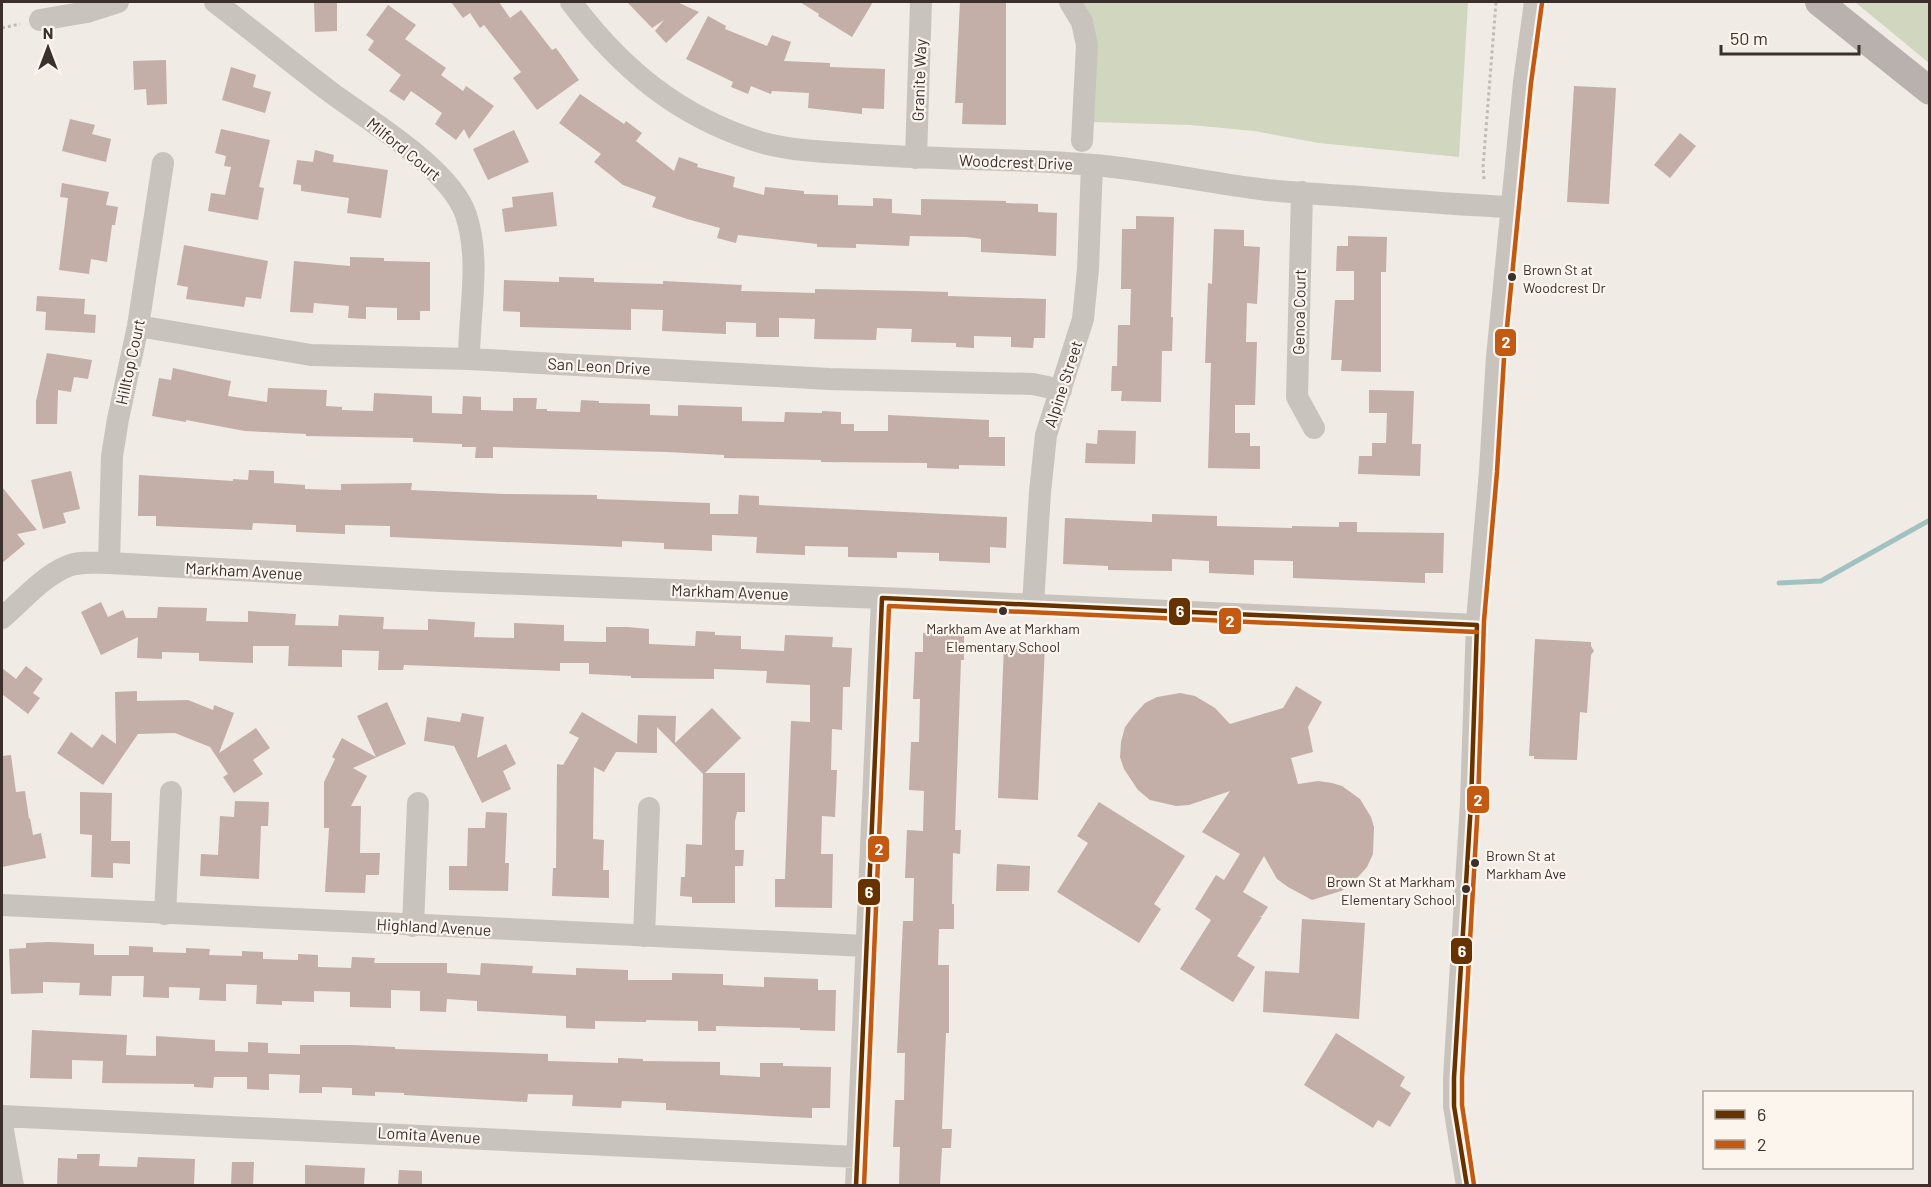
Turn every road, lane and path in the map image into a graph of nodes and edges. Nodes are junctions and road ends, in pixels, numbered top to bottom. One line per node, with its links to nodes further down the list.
1 (118, 2): 9 (street)
2 (215, 2): 19 (street, Milford Court)
3 (571, 2): 12 (street, Woodcrest Drive)
4 (921, 2): 12 (street, Granite Way)
5 (1071, 2): 11 (street)
6 (1496, 2): 15 (path)
7 (1534, 2): 17 (street)
8 (1819, 2): 10 (main road)
9 (40, 20)
10 (1929, 91)
11 (1082, 141)
12 (916, 158): 14 (street, Woodcrest Drive)
13 (163, 163): 18 (street, Hilltop Court)
14 (1092, 165): 16 (street, Woodcrest Drive); 20 (street, Alpine Street)
15 (1484, 179)
16 (1302, 192): 17 (street, Woodcrest Drive); 21 (street, Genoa Court)
17 (1511, 207): 26 (street)
18 (138, 326): 19 (street, San Leon Drive); 22 (street, Hilltop Court)
19 (469, 359): 20 (street, San Leon Drive)
20 (1061, 390): 24 (street, Alpine Street)
21 (1314, 428)
22 (109, 563): 23 (street, Markham Avenue); 25 (street, Markham Avenue)
23 (882, 598): 24 (street, Markham Avenue); 34 (street)
24 (1034, 605): 26 (street, Markham Avenue)
25 (2, 618)
26 (1477, 625): 40 (street)
27 (171, 792): 31 (street)
28 (418, 803): 32 (street)
29 (649, 808): 33 (street)
30 (2, 905): 31 (street, Highland Avenue)
31 (165, 914): 32 (street, Highland Avenue)
32 (412, 926): 33 (street, Highland Avenue)
33 (644, 936): 34 (street, Highland Avenue)
34 (866, 946): 37 (street)
35 (2, 1116): 37 (street, Lomita Avenue)
36 (2, 1125): 38 (street)
37 (857, 1156): 39 (street)
38 (13, 1185)
39 (855, 1185)
40 (1467, 1185)

